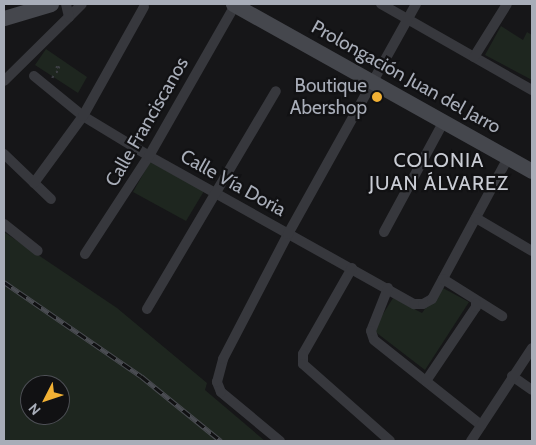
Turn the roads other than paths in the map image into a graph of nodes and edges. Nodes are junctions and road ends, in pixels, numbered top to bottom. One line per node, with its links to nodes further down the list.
1 (51, 4): 10 (main road)
2 (66, 4): 9 (street)
3 (82, 4): 9 (street)
4 (234, 4): 15 (main road, Prolongación Juan del Jarro); 21 (street, Calle Franciscanos)
5 (381, 4): 11 (street)
6 (416, 4): 11 (street)
7 (507, 4): 12 (street)
8 (144, 7): 18 (street)
9 (69, 17): 13 (street)
10 (4, 18)
11 (408, 19): 12 (street); 15 (street)
12 (474, 57): 16 (street)
13 (6, 75)
14 (34, 76): 18 (street, Calle Vía Doria)
15 (372, 80): 19 (main road, Prolongación Juan del Jarro); 30 (street)
16 (532, 90)
17 (276, 91): 25 (street)
18 (83, 116): 21 (street, Calle Vía Doria); 24 (street)
19 (444, 121): 22 (main road, Prolongación Juan del Jarro); 29 (street)
20 (4, 154): 24 (street)
21 (149, 156): 25 (street, Calle Vía Doria); 33 (street, Calle Franciscanos)
22 (508, 158): 23 (main road, Prolongación Juan del Jarro); 27 (street)
23 (532, 171)
24 (34, 182): 26 (street)
25 (216, 192): 30 (street, Calle Vía Doria); 38 (street)
26 (52, 198)
27 (476, 218): 32 (street); 35 (street)
28 (4, 224): 31 (street)
29 (384, 232)
30 (288, 234): 34 (street, Calle Vía Doria); 45 (street)
31 (38, 251)
32 (532, 251)
33 (85, 254)
34 (352, 268): 36 (street, Calle Vía Doria); 46 (street)
35 (443, 279): 36 (street, Calle Vía Doria); 37 (street)
36 (388, 288): 42 (street)
37 (476, 303): 39 (street); 42 (street)
38 (147, 309)
39 (502, 316)
40 (532, 348): 41 (street)
41 (512, 376): 43 (street); 44 (street)
42 (426, 381): 44 (street)
43 (532, 390)
44 (481, 425): 47 (street)
45 (280, 441)
46 (390, 441)
47 (472, 441)

